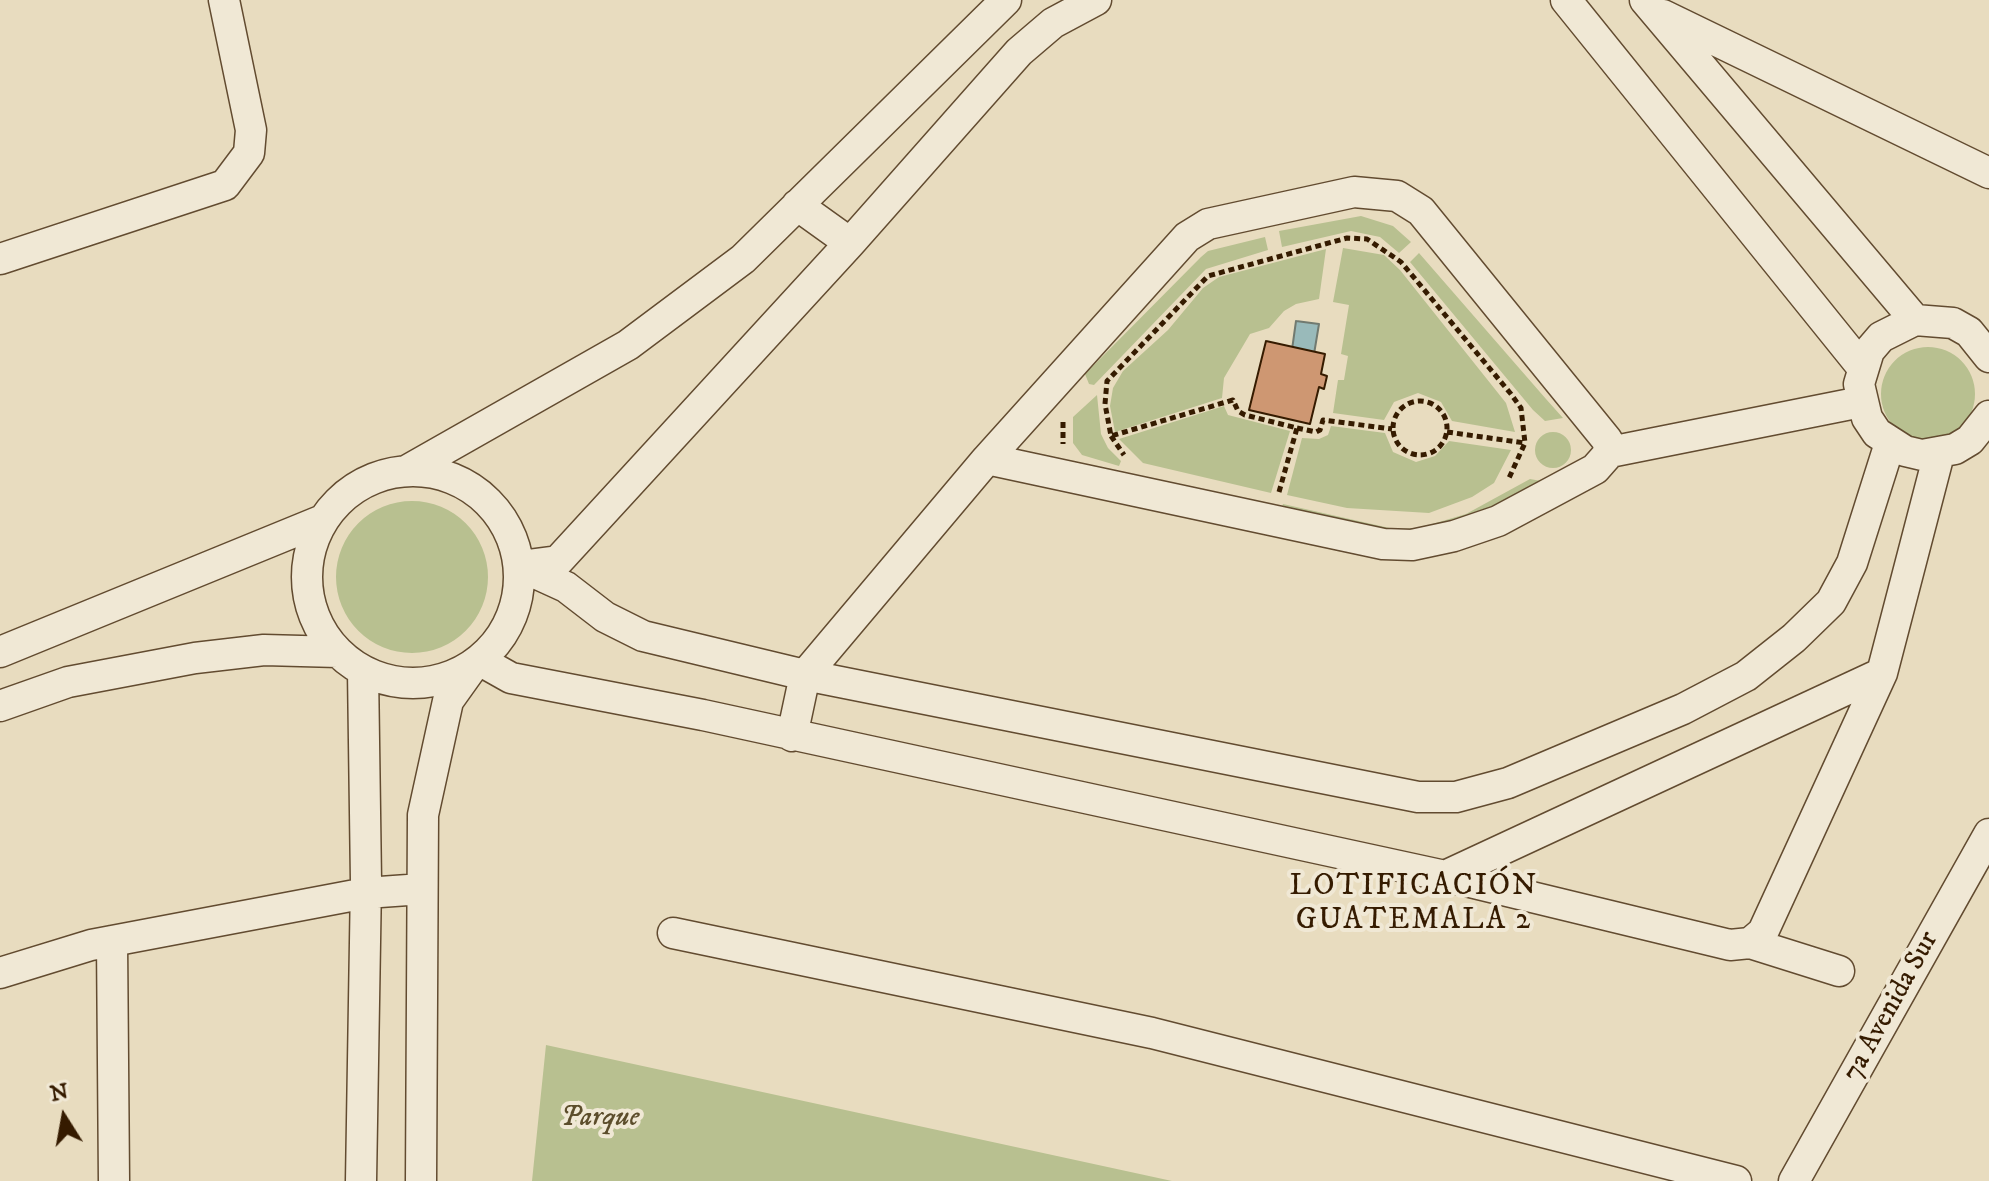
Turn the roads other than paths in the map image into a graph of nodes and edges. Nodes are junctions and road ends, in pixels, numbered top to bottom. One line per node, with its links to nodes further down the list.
1 (224, 0): 9 (street)
2 (1006, 0): 7 (street)
3 (1096, 0): 8 (street)
4 (1566, 0): 12 (street)
5 (1649, 5): 6 (street); 10 (street)
6 (1989, 173)
7 (797, 205): 8 (street); 20 (street)
8 (850, 243): 22 (street)
9 (0, 259)
10 (1915, 320): 11 (street); 12 (street)
11 (1989, 357)
12 (1862, 367): 13 (street)
13 (1861, 402): 15 (street); 17 (street)
14 (1989, 416): 16 (street)
15 (1890, 443): 18 (street); 28 (street)
16 (1979, 446): 18 (street)
17 (1610, 452): 19 (street); 19 (street)
18 (1939, 454): 27 (street)
19 (987, 459): 28 (street)
20 (406, 471): 21 (street); 22 (street)
21 (323, 520): 23 (street); 24 (street)
22 (520, 566): 25 (street); 28 (street)
23 (0, 652)
24 (338, 652): 26 (street); 29 (street)
25 (476, 663): 26 (street); 30 (street); 33 (street)
26 (363, 671): 34 (street)
27 (1882, 673): 32 (street); 37 (street)
28 (805, 675): 30 (street)
29 (0, 706)
30 (792, 736): 32 (street)
31 (1989, 834): 44 (street, 7a Avenida Sur)
32 (1445, 876): 37 (street)
33 (422, 889): 34 (street); 42 (street)
34 (366, 893): 36 (street); 41 (street)
35 (673, 933): 43 (street)
36 (112, 941): 39 (street); 40 (street)
37 (1750, 943): 38 (street)
38 (1839, 971)
39 (0, 973)
40 (114, 1181)
41 (361, 1181)
42 (421, 1181)
43 (1736, 1181)
44 (1794, 1181)

